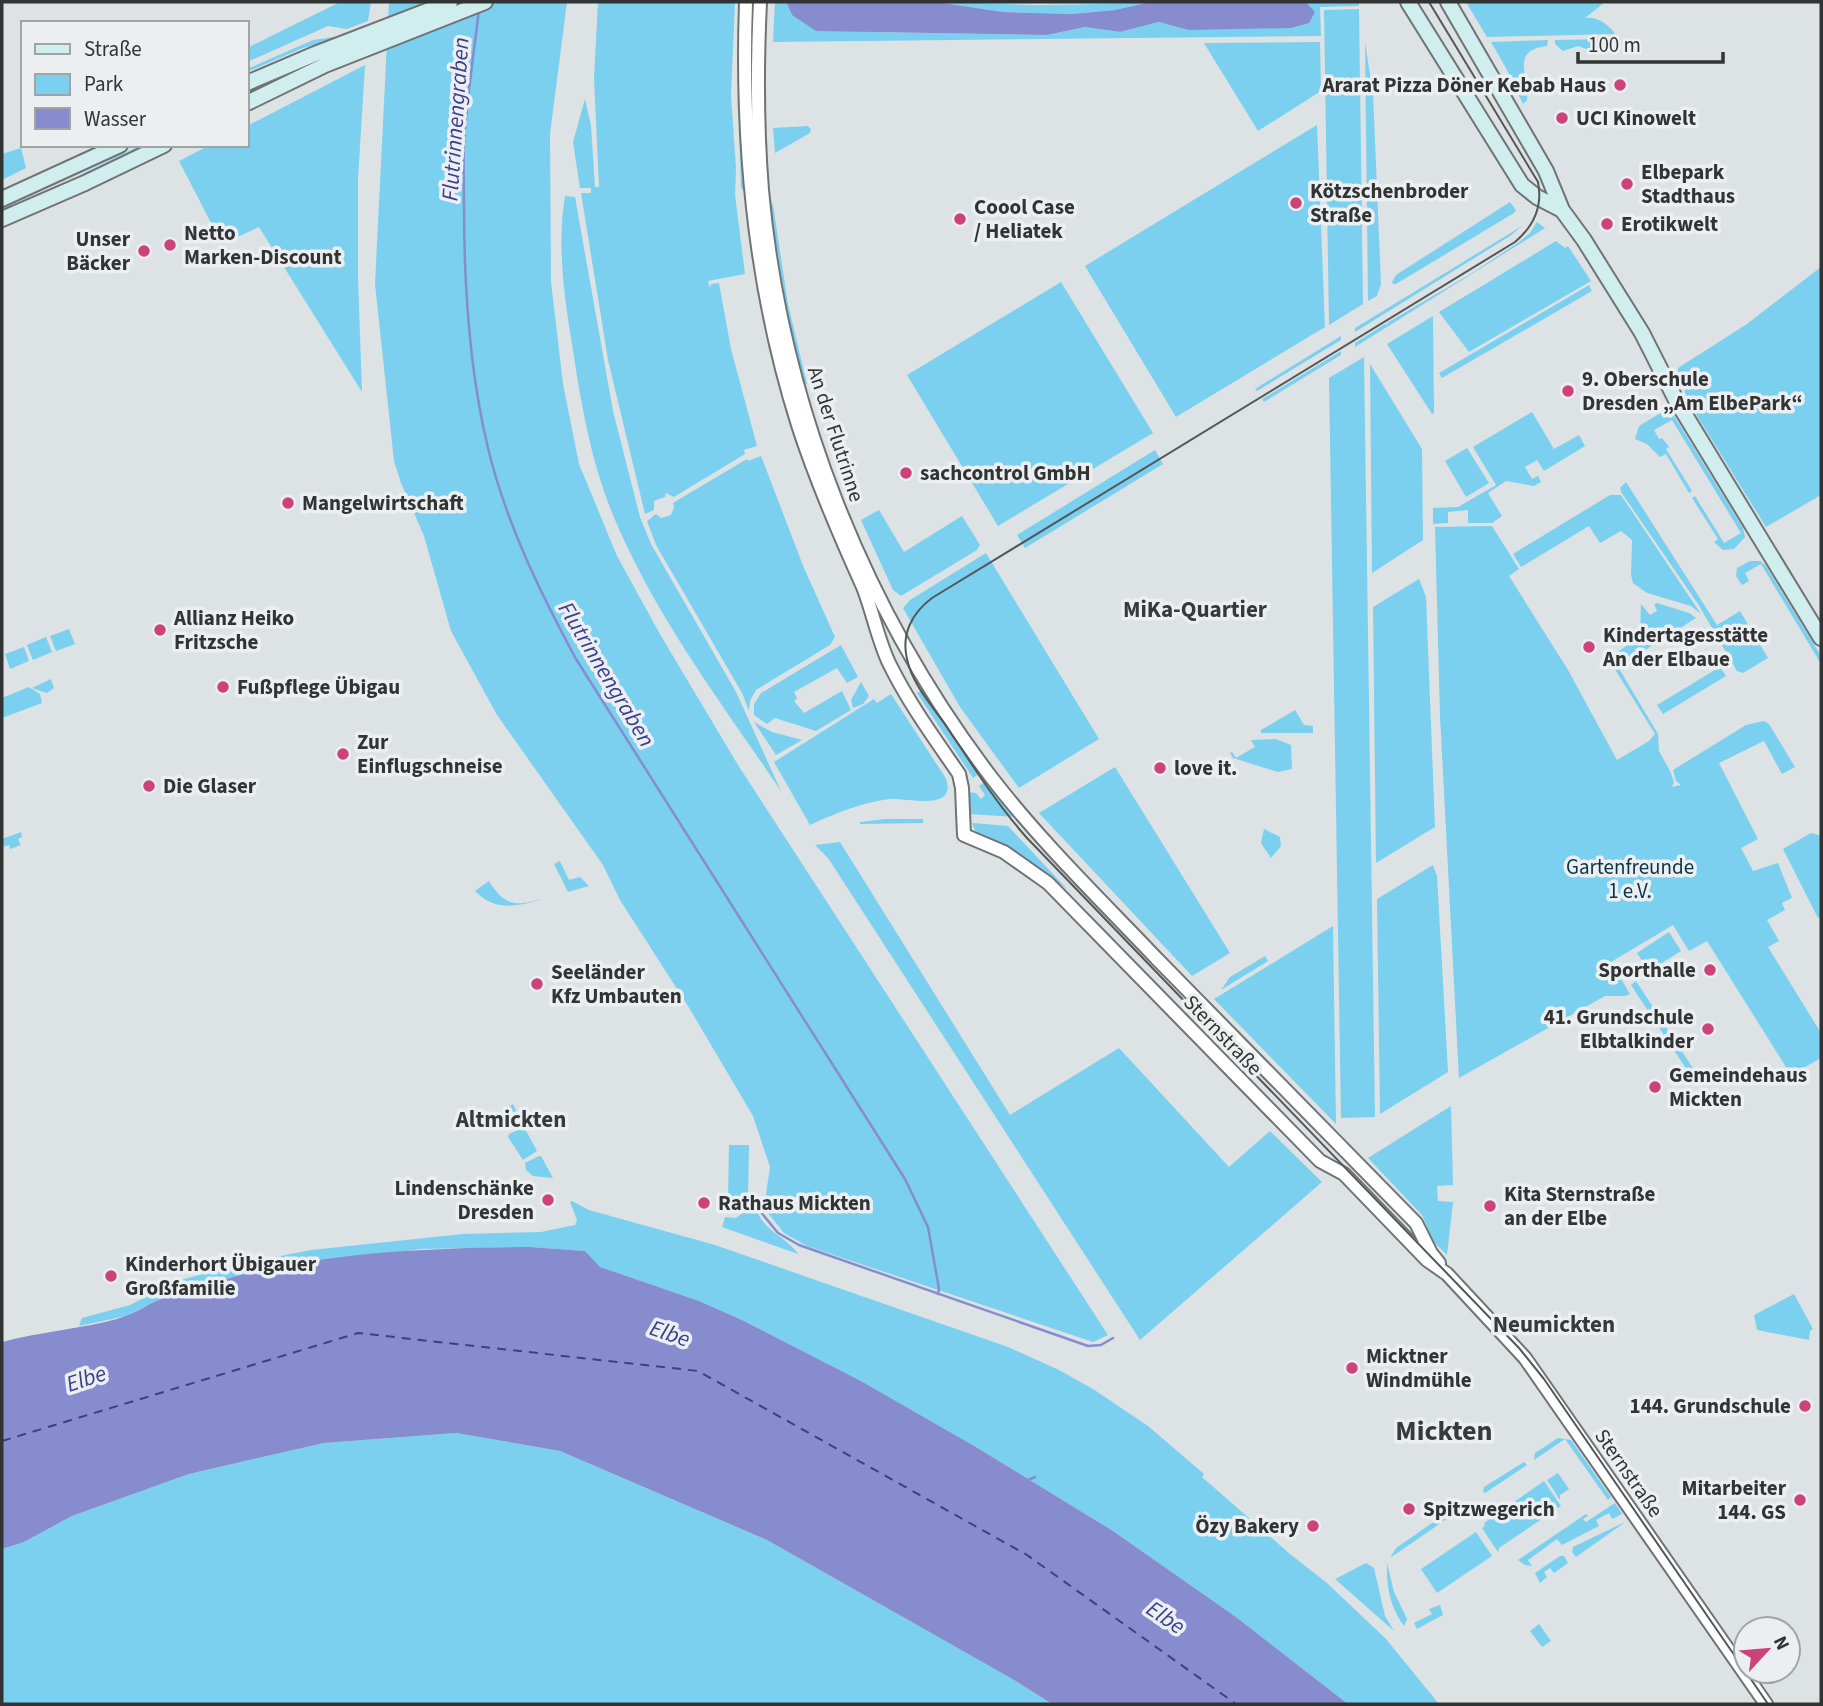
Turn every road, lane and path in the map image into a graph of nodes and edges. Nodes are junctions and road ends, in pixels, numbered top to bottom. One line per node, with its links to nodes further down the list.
1 (450, 2): 7 (main road)
2 (485, 2): 8 (main road)
3 (746, 2): 16 (street, An der Flutrinne)
4 (760, 2): 15 (street, An der Flutrinne)
5 (1408, 2): 12 (main road)
6 (1448, 2): 12 (main road)
7 (248, 83)
8 (248, 102)
9 (116, 147): 11 (main road)
10 (160, 147): 13 (main road)
11 (2, 200)
12 (1562, 210): 14 (main road)
13 (2, 219)
14 (1821, 638)
15 (1033, 826): 17 (street, Sternstraße)
16 (964, 835): 18 (street, Sternstraße)
17 (1193, 995): 18 (street); 19 (street, Sternstraße)
18 (1173, 1011): 19 (street, Sternstraße)
19 (1447, 1274): 20 (street, Sternstraße)
20 (1766, 1704)

